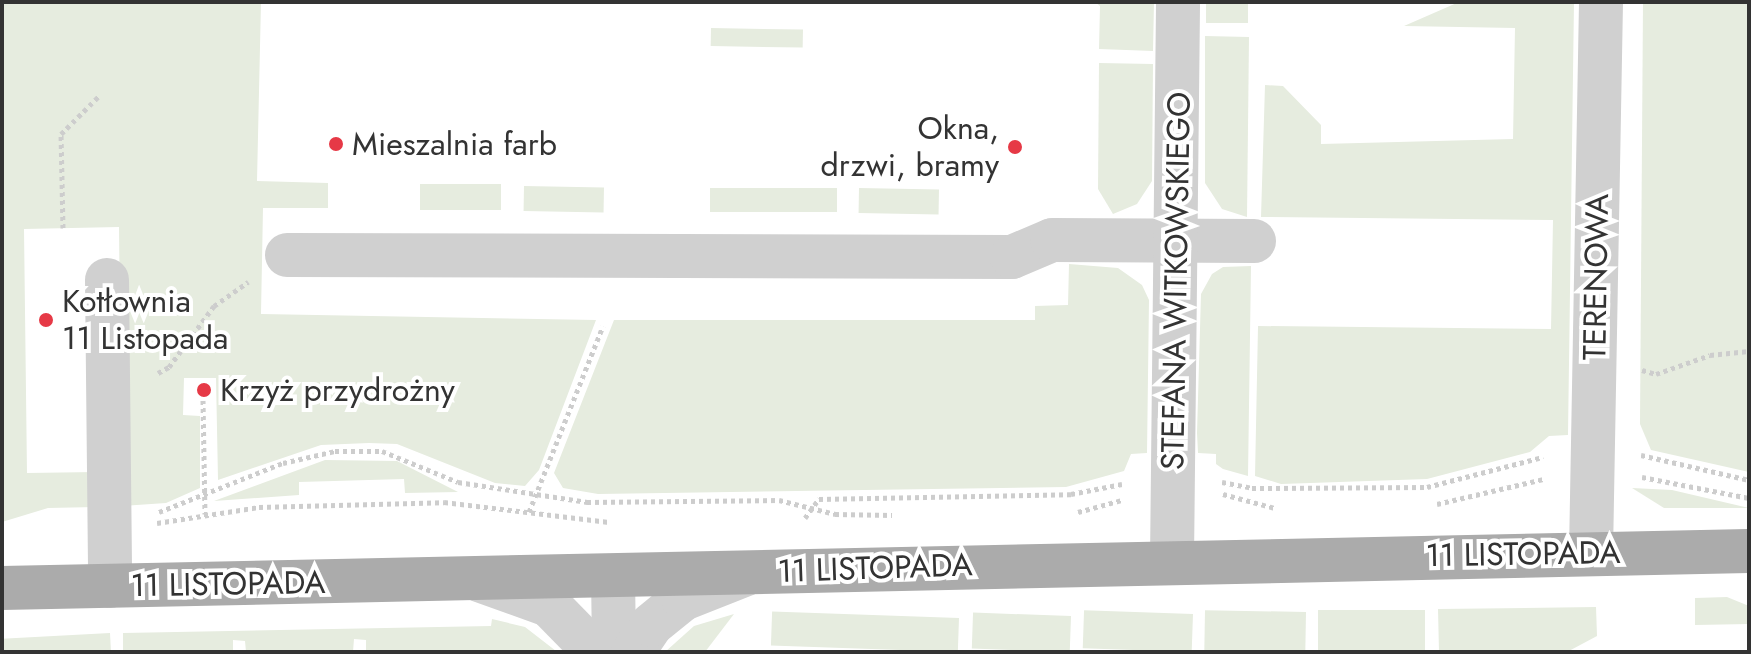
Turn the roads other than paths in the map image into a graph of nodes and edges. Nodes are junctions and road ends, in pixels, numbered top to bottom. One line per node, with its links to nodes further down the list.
1 (1178, 2): 3 (street, STEFANA WITKOWSKIEGO)
2 (1601, 2): 8 (street, TERENOWA)
3 (1177, 240): 4 (street); 5 (street); 9 (street, STEFANA WITKOWSKIEGO)
4 (1254, 241)
5 (274, 263)
6 (107, 280): 13 (street)
7 (1749, 551): 8 (main road, 11 LISTOPADA)
8 (1591, 553): 9 (main road, 11 LISTOPADA)
9 (1172, 560): 10 (main road, 11 LISTOPADA)
10 (755, 572): 11 (main road, 11 LISTOPADA); 17 (street)
11 (613, 576): 12 (main road, 11 LISTOPADA); 16 (street)
12 (477, 580): 13 (main road, 11 LISTOPADA); 15 (street)
13 (110, 586): 14 (main road, 11 LISTOPADA)
14 (2, 588)
15 (595, 652)
16 (614, 652)
17 (633, 652)

